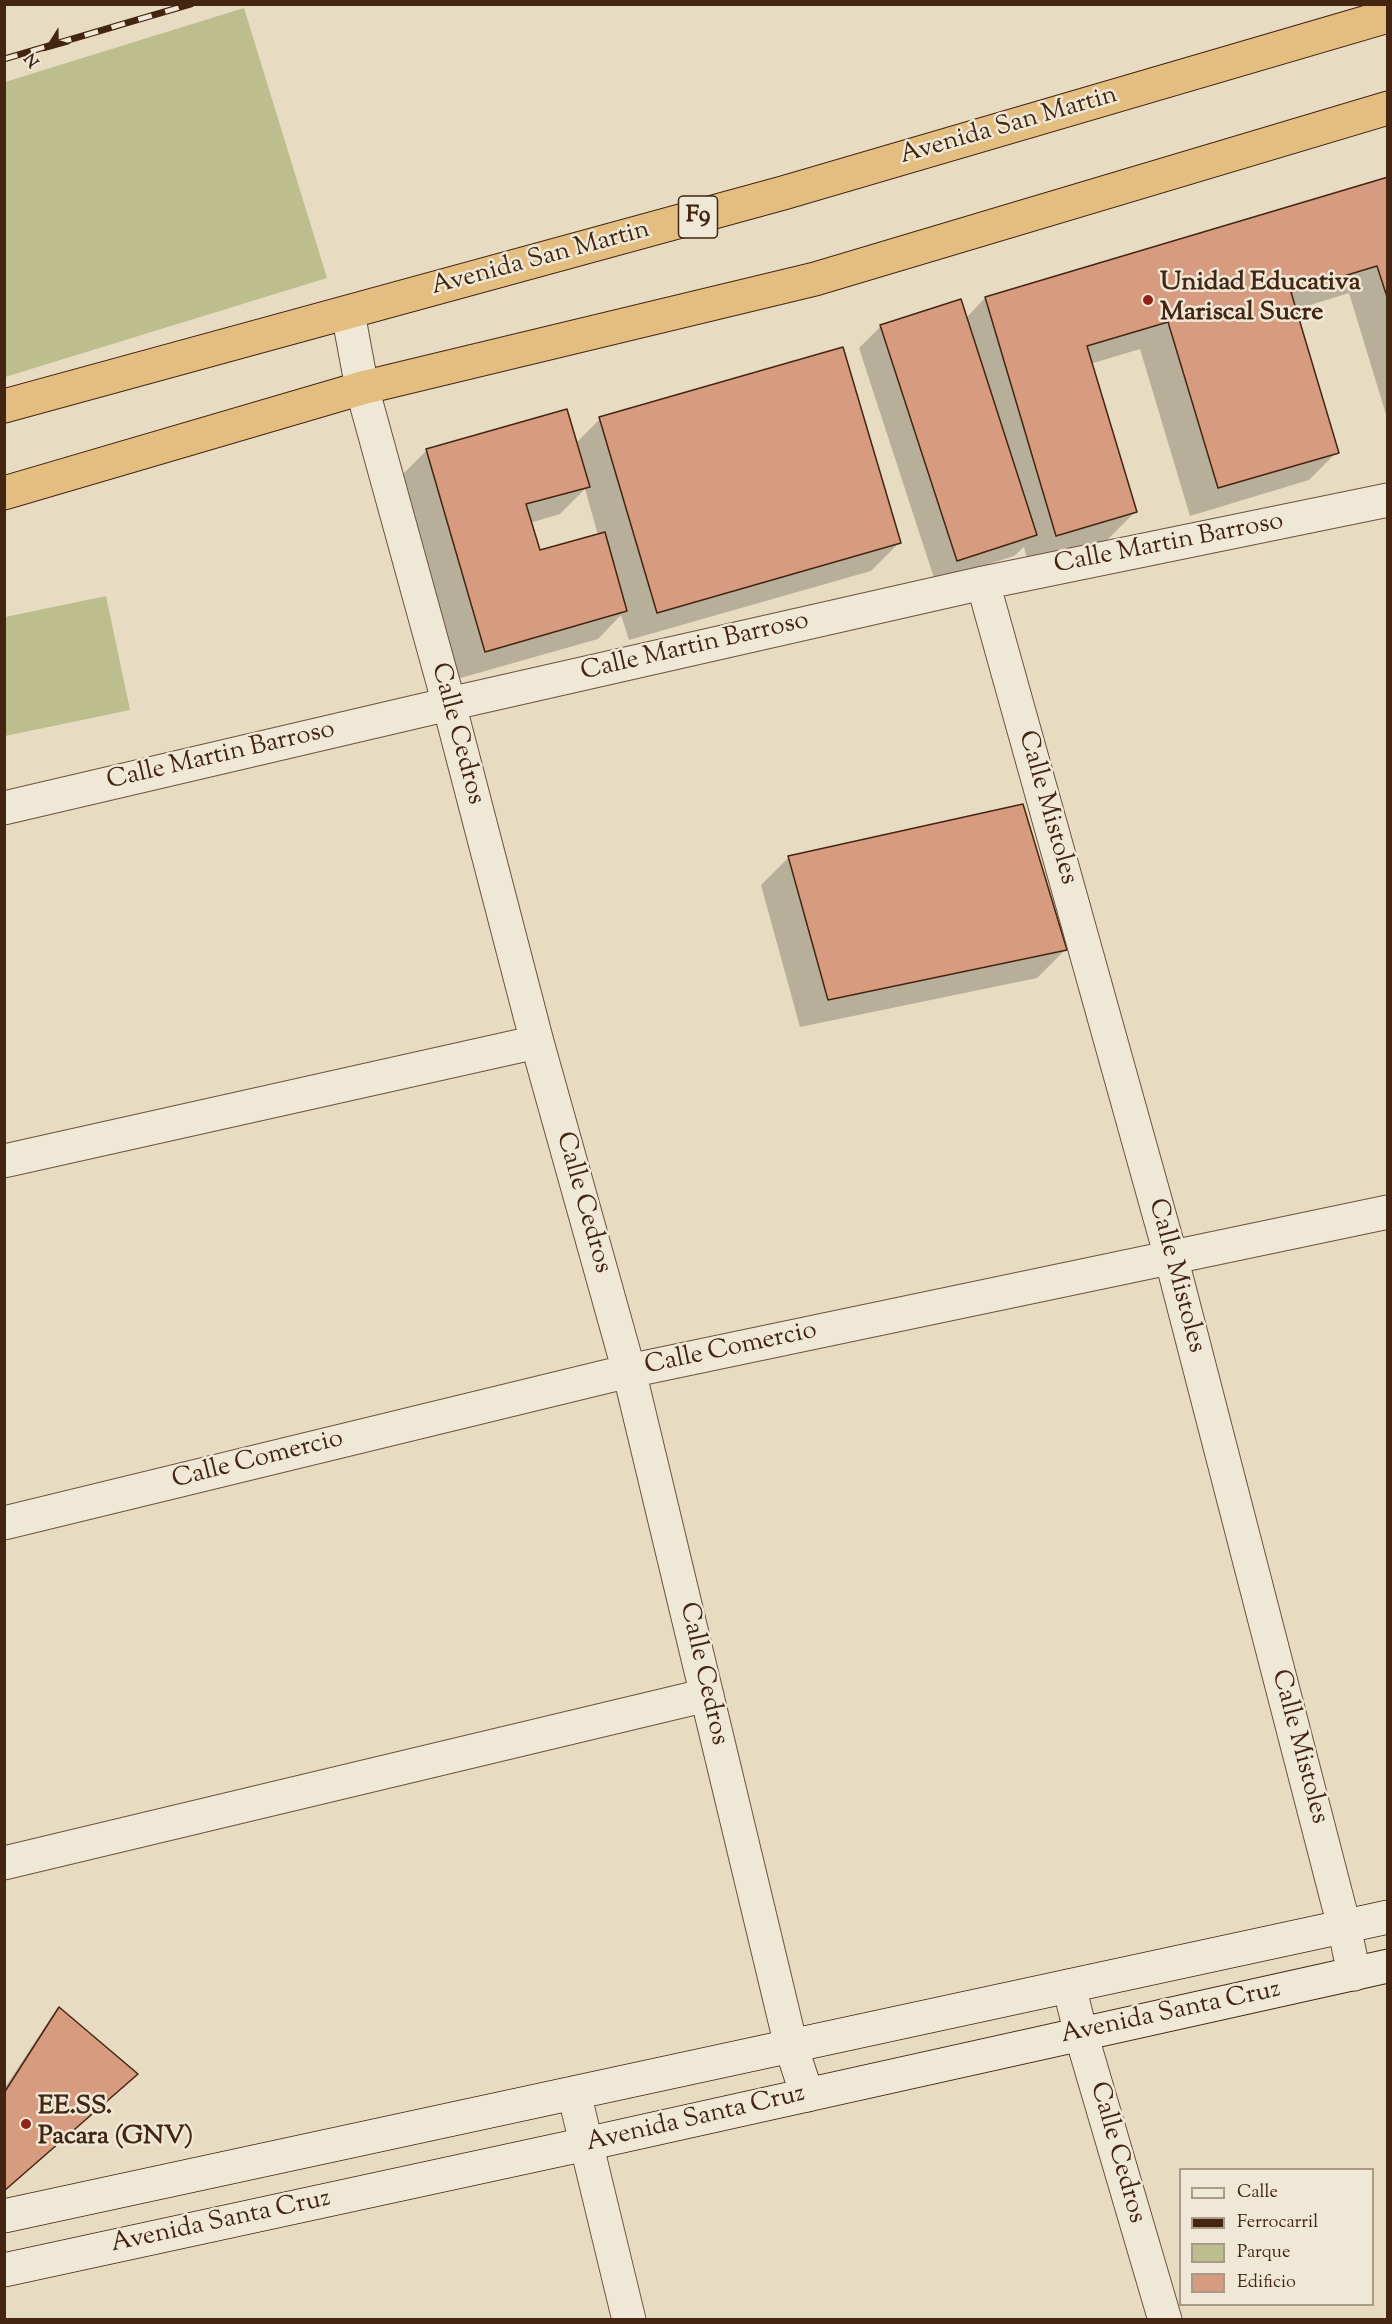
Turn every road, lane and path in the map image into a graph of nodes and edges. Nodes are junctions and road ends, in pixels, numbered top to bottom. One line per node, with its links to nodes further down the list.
1 (1388, 16): 3 (highway, Avenida San Martin / F9)
2 (1388, 108): 4 (highway)
3 (348, 313): 4 (street, Calle Cedros); 5 (highway, Avenida San Martin / F9)
4 (362, 388): 6 (highway); 9 (street, Calle Cedros)
5 (4, 406)
6 (4, 493)
7 (1388, 500): 8 (street, Calle Martin Barroso)
8 (983, 583): 9 (street, Calle Martin Barroso); 14 (street, Calle Mistoles)
9 (449, 704): 10 (street, Calle Martin Barroso); 11 (street, Calle Cedros)
10 (4, 808)
11 (537, 1042): 12 (street); 15 (street, Calle Cedros)
12 (4, 1161)
13 (1388, 1212): 14 (street, Calle Comercio)
14 (1171, 1257): 15 (street, Calle Comercio); 20 (street, Calle Mistoles)
15 (629, 1371): 16 (street, Calle Comercio); 17 (street, Calle Cedros)
16 (4, 1523)
17 (707, 1695): 18 (street); 25 (street, Calle Cedros)
18 (4, 1863)
19 (1388, 1917): 20 (street, Avenida Santa Cruz)
20 (1344, 1926): 22 (street, Calle Mistoles); 23 (street, Avenida Santa Cruz)
21 (1388, 1966): 22 (street, Avenida Santa Cruz)
22 (1354, 1974): 24 (street, Avenida Santa Cruz)
23 (1069, 1986): 24 (street, Calle Cedros); 25 (street, Avenida Santa Cruz)
24 (1081, 2034): 27 (street, Avenida Santa Cruz); 32 (street, Calle Cedros)
25 (791, 2046): 26 (street, Avenida Santa Cruz); 27 (street, Calle Cedros)
26 (574, 2093): 28 (street); 29 (street, Avenida Santa Cruz)
27 (807, 2095): 28 (street, Avenida Santa Cruz)
28 (586, 2144): 30 (street, Avenida Santa Cruz); 31 (street)
29 (4, 2216)
30 (4, 2270)
31 (629, 2319)
32 (1165, 2319)

